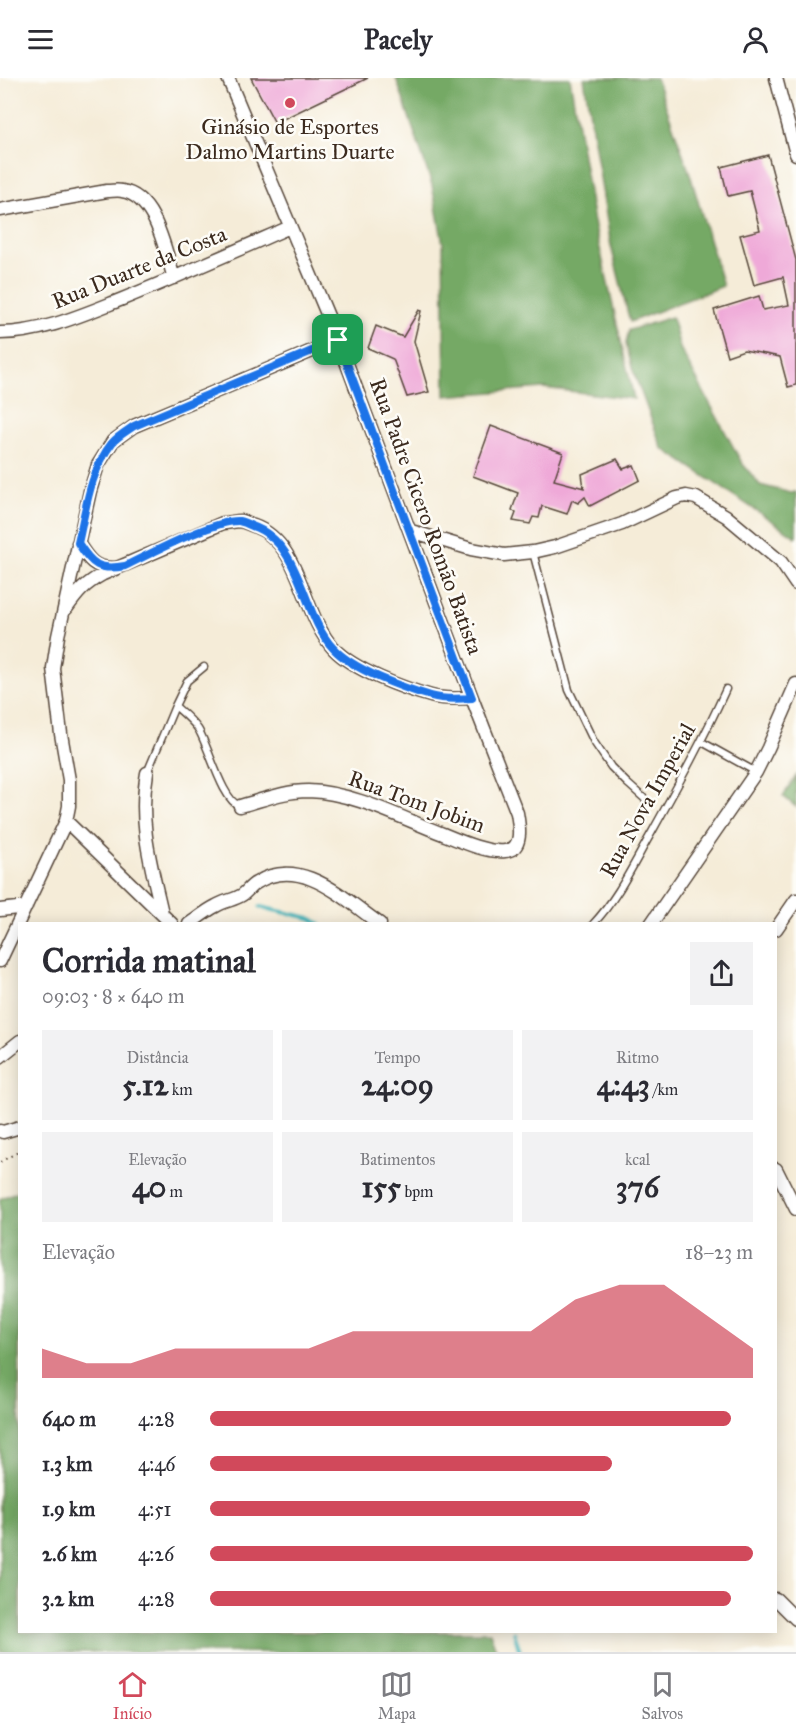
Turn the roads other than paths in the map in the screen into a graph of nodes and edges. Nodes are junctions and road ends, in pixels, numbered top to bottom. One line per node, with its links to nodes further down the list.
1 (228, 78): 5 (street, Rua Padre Cicero Romão Batista)
2 (776, 78): 3 (street)
3 (796, 154)
4 (0, 210): 6 (street)
5 (290, 227): 6 (street, Rua Duarte da Costa); 8 (street, Rua Padre Cicero Romão Batista)
6 (174, 278): 7 (street, Rua Duarte da Costa)
7 (0, 333)
8 (338, 340): 9 (street, Rua Padre Cicero Romão Batista); 10 (street)
9 (411, 531): 11 (street); 18 (street, Rua Padre Cicero Romão Batista)
10 (78, 543): 12 (street); 14 (street)
11 (533, 552): 13 (street); 23 (lane)
12 (125, 566): 14 (street); 18 (street)
13 (796, 584)
14 (63, 615): 25 (street)
15 (204, 667): 19 (lane)
16 (796, 684): 21 (street)
17 (726, 689): 20 (lane, Rua Nova Imperial)
18 (472, 698): 26 (street, Rua Padre Cicero Romão Batista)
19 (175, 705): 22 (lane); 24 (lane, Rua Tom Jobim)
20 (702, 742): 21 (lane); 35 (lane, Rua Nova Imperial)
21 (756, 772): 36 (street)
22 (147, 773): 30 (street)
23 (646, 800)
24 (240, 806): 26 (street, Rua Tom Jobim)
25 (66, 821): 28 (street); 30 (street)
26 (518, 838)
27 (796, 900): 38 (street)
28 (26, 907): 29 (street); 31 (street)
29 (0, 910)
30 (162, 914): 32 (street)
31 (19, 922)
32 (170, 922)
33 (192, 922): 34 (street)
34 (377, 922)
35 (594, 922)
36 (652, 922)
37 (18, 924): 39 (street)
38 (777, 928)
39 (0, 961)
40 (18, 1043): 41 (street)
41 (0, 1058)
42 (18, 1128): 43 (street)
43 (0, 1131)
44 (777, 1171): 46 (street)
45 (796, 1183): 46 (street)
46 (783, 1185): 47 (street)
47 (796, 1209)
48 (777, 1600): 49 (street)
49 (796, 1618)

